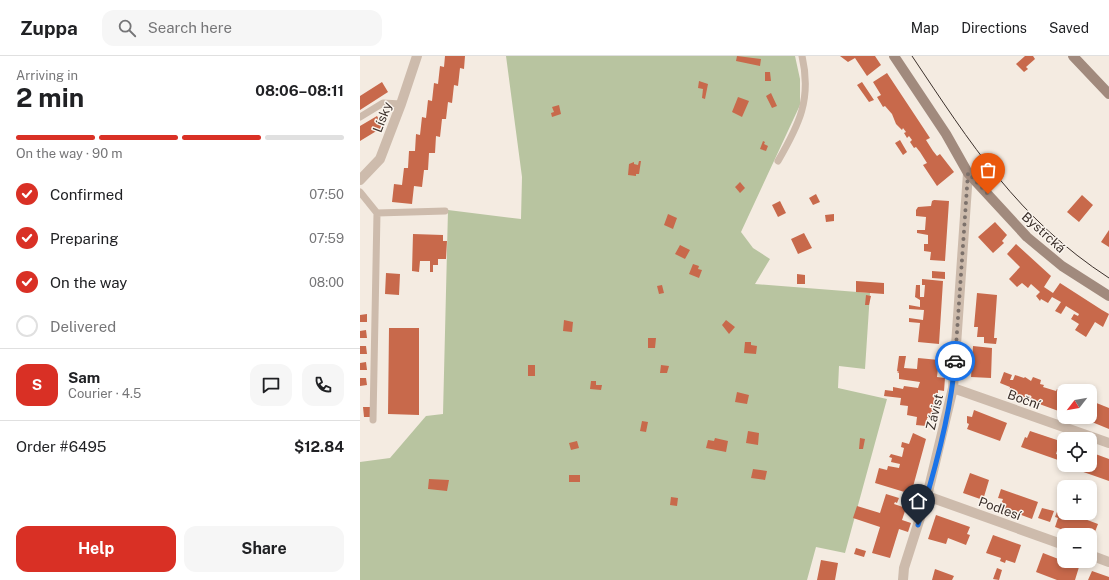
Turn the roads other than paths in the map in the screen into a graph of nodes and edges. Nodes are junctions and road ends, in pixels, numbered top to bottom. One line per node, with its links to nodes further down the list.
1 (416, 56): 6 (street, Lísky)
2 (802, 56): 8 (lane)
3 (894, 56): 9 (street, Bystrcká)
4 (1073, 56): 5 (street)
5 (1109, 94)
6 (401, 104): 7 (lane); 10 (street, Lísky)
7 (360, 117)
8 (778, 161)
9 (968, 173): 14 (street, Bystrcká); 15 (street, Závist)
10 (360, 180)
11 (361, 197): 13 (lane)
12 (445, 211): 13 (lane)
13 (376, 213): 16 (lane)
14 (1109, 296)
15 (953, 388): 17 (street, Boční); 18 (street, Závist)
16 (374, 420)
17 (1109, 443)
18 (927, 496): 19 (street, Podlesí); 22 (street, Závist)
19 (1057, 543)
20 (1097, 558): 21 (street)
21 (1109, 562)
22 (903, 580)

